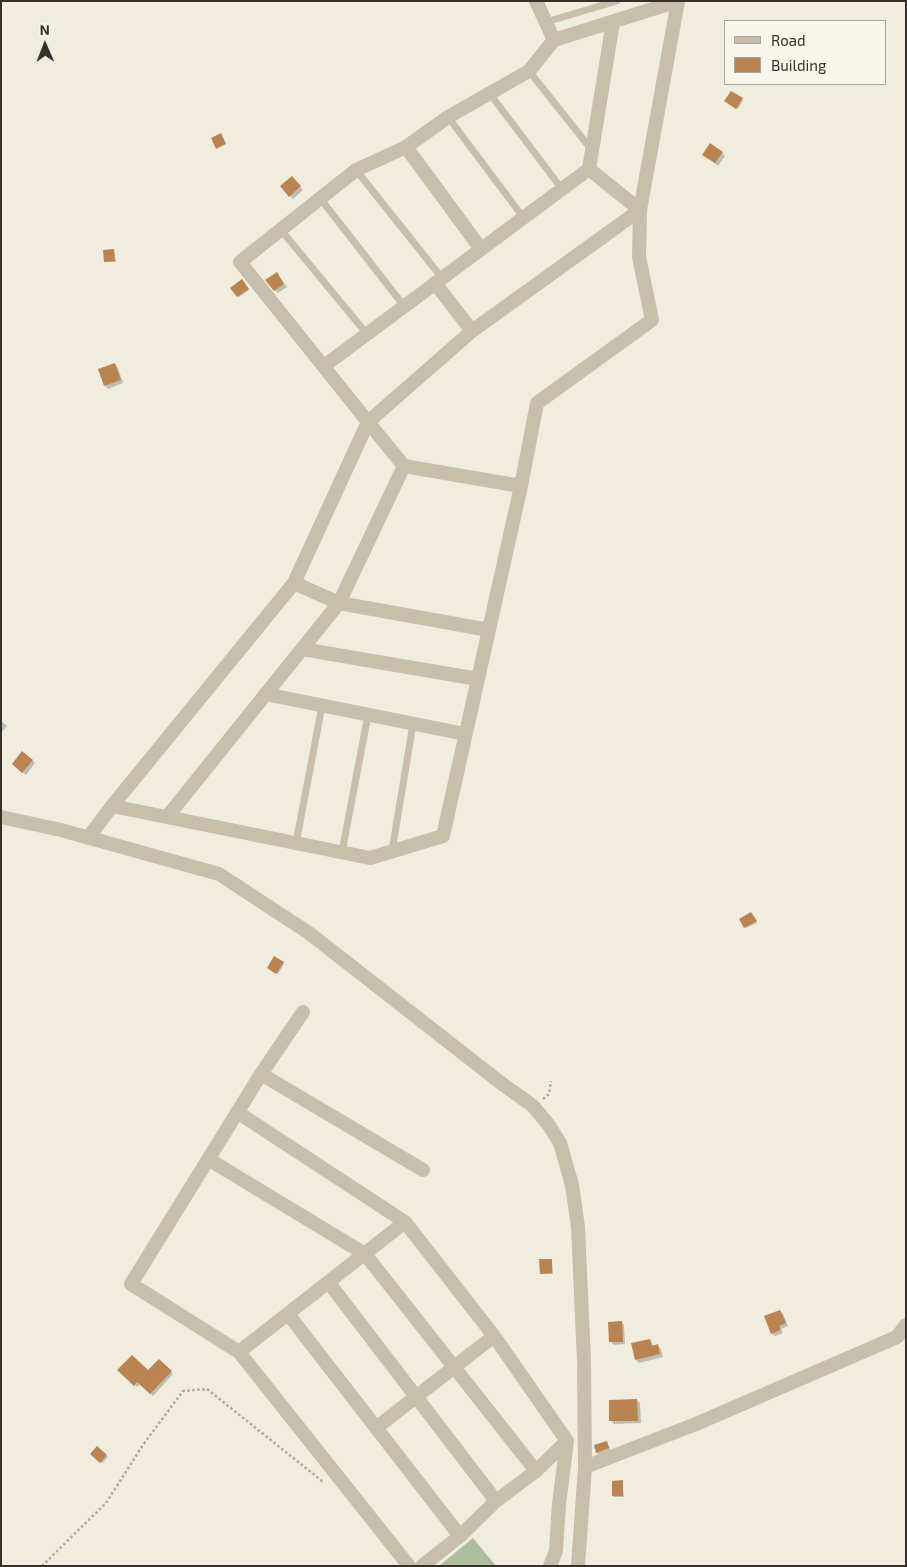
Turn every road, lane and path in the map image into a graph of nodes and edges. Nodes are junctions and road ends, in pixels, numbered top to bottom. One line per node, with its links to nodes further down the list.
1 (536, 1): 3 (street)
2 (617, 1): 3 (lane)
3 (546, 22): 5 (street)
4 (613, 22): 5 (street); 10 (street); 15 (street)
5 (554, 40): 6 (street)
6 (529, 71): 7 (street); 10 (lane)
7 (490, 94): 8 (street); 13 (lane)
8 (448, 117): 9 (street); 16 (lane)
9 (406, 147): 12 (street); 18 (street)
10 (592, 150): 11 (street)
11 (589, 169): 13 (street); 15 (street)
12 (356, 170): 14 (street); 19 (lane)
13 (562, 189): 16 (street)
14 (320, 198): 17 (street); 20 (lane)
15 (640, 210): 21 (street); 26 (street)
16 (524, 217): 18 (street)
17 (280, 230): 22 (lane); 23 (street)
18 (481, 249): 19 (street)
19 (438, 281): 20 (street); 21 (street)
20 (404, 306): 22 (street)
21 (472, 330): 24 (street)
22 (367, 334): 23 (street)
23 (324, 366): 24 (street)
24 (368, 422): 25 (street); 27 (street)
25 (404, 466): 26 (street); 28 (street)
26 (521, 486): 29 (street)
27 (294, 583): 28 (street); 37 (street)
28 (338, 603): 29 (street); 30 (street)
29 (489, 630): 31 (street)
30 (302, 649): 31 (street); 32 (street)
31 (478, 679): 36 (street)
32 (266, 694): 33 (street); 38 (street)
33 (322, 706): 34 (street); 41 (lane)
34 (368, 715): 35 (street); 43 (lane)
35 (414, 724): 36 (street); 42 (lane)
36 (465, 734): 42 (street)
37 (112, 806): 38 (street); 40 (street)
38 (167, 817): 41 (street)
39 (1, 818): 40 (street)
40 (88, 838): 47 (street)
41 (296, 843): 43 (street)
42 (392, 851): 43 (street)
43 (342, 852)
44 (303, 1012): 45 (street)
45 (261, 1074): 48 (street); 50 (street)
46 (551, 1081): 47 (path)
47 (533, 1106): 62 (street)
48 (237, 1112): 49 (street); 51 (street)
49 (208, 1159): 52 (street); 57 (street)
50 (423, 1170)
51 (405, 1222): 52 (street); 56 (street)
52 (365, 1254): 53 (street); 58 (street)
53 (329, 1283): 54 (street); 59 (street)
54 (288, 1314): 57 (street); 60 (street)
55 (906, 1325): 62 (street)
56 (494, 1336): 58 (street); 61 (street)
57 (239, 1352): 63 (street)
58 (454, 1367): 59 (street); 64 (street)
59 (416, 1397): 60 (street); 65 (street)
60 (376, 1428): 66 (street)
61 (567, 1441): 64 (street); 70 (street)
62 (585, 1467): 71 (street)
63 (334, 1470): 67 (path); 68 (street)
64 (536, 1471): 65 (street)
65 (496, 1501): 66 (street)
66 (460, 1536): 69 (street)
67 (42, 1566)
68 (408, 1566)
69 (422, 1566)
70 (550, 1566)
71 (578, 1566)

